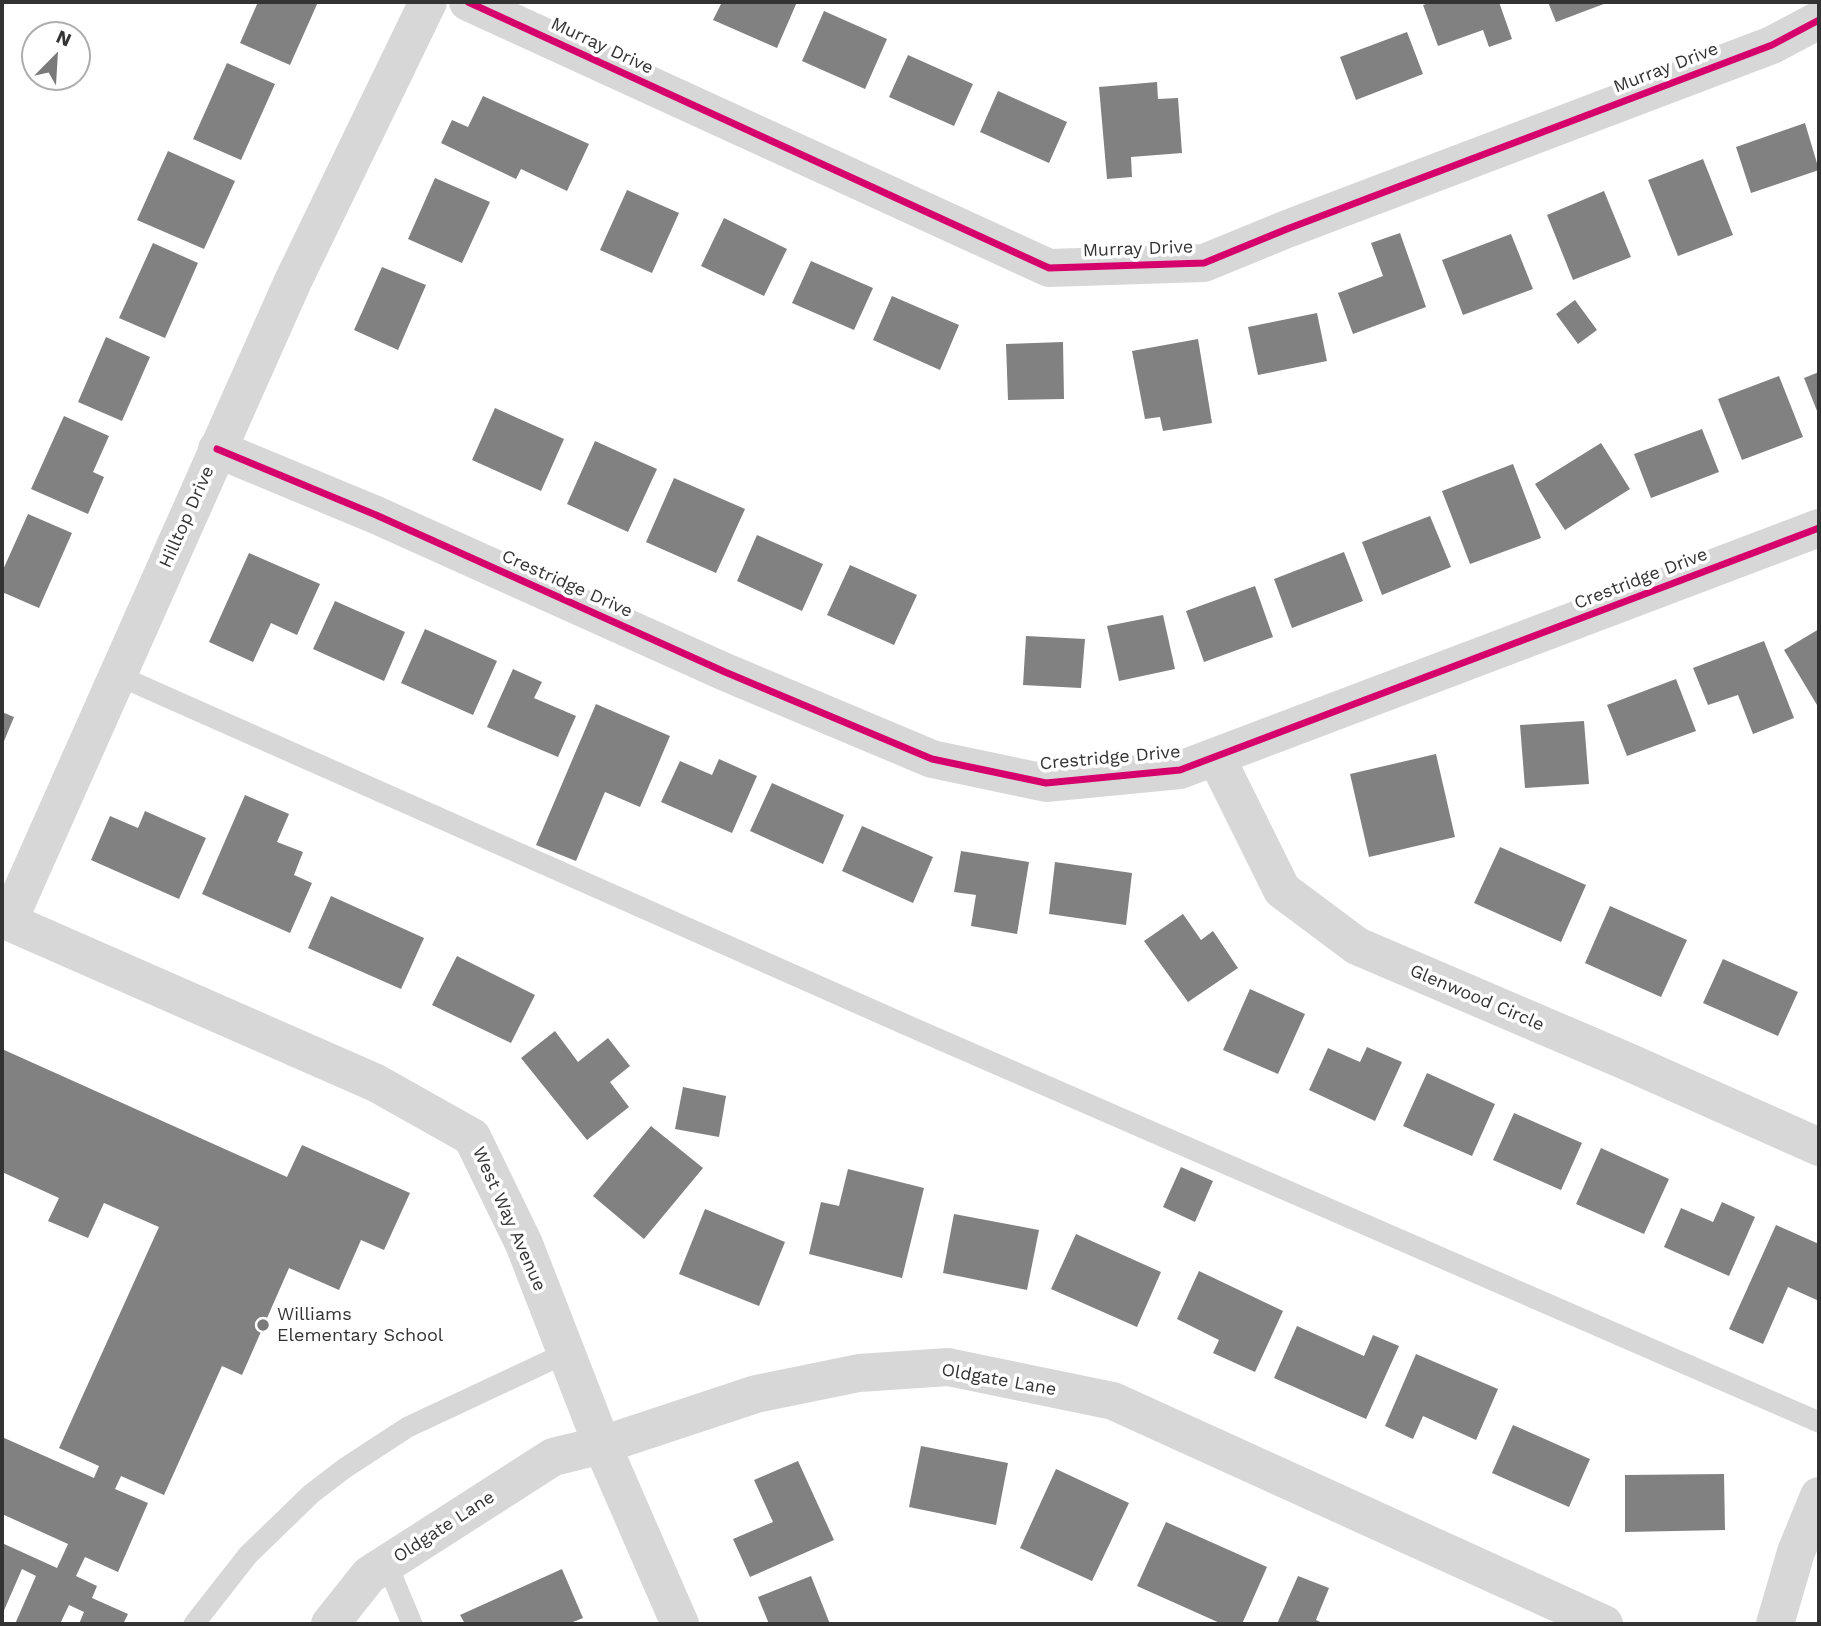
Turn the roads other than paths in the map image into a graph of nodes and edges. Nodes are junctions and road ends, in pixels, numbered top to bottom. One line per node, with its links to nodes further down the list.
1 (428, 2): 4 (street, Hilltop Drive)
2 (468, 2): 3 (street, Murray Drive)
3 (1819, 20)
4 (217, 449): 6 (street, Hilltop Drive); 7 (street, Crestridge Drive)
5 (1819, 528): 7 (street, Crestridge Drive)
6 (117, 675): 8 (street, Hilltop Drive); 11 (lane)
7 (1216, 757): 9 (street, Glenwood Circle)
8 (5, 920): 10 (street, West Way Avenue)
9 (1819, 1147)
10 (566, 1353): 12 (street, West Way Avenue); 15 (lane)
11 (1819, 1422)
12 (602, 1445): 14 (street, Oldgate Lane); 18 (street, West Way Avenue); 19 (street, Oldgate Lane)
13 (1819, 1496): 20 (street)
14 (387, 1564): 16 (street, Oldgate Lane); 17 (lane)
15 (194, 1624)
16 (330, 1624)
17 (412, 1624)
18 (680, 1624)
19 (1604, 1624)
20 (1775, 1624)

